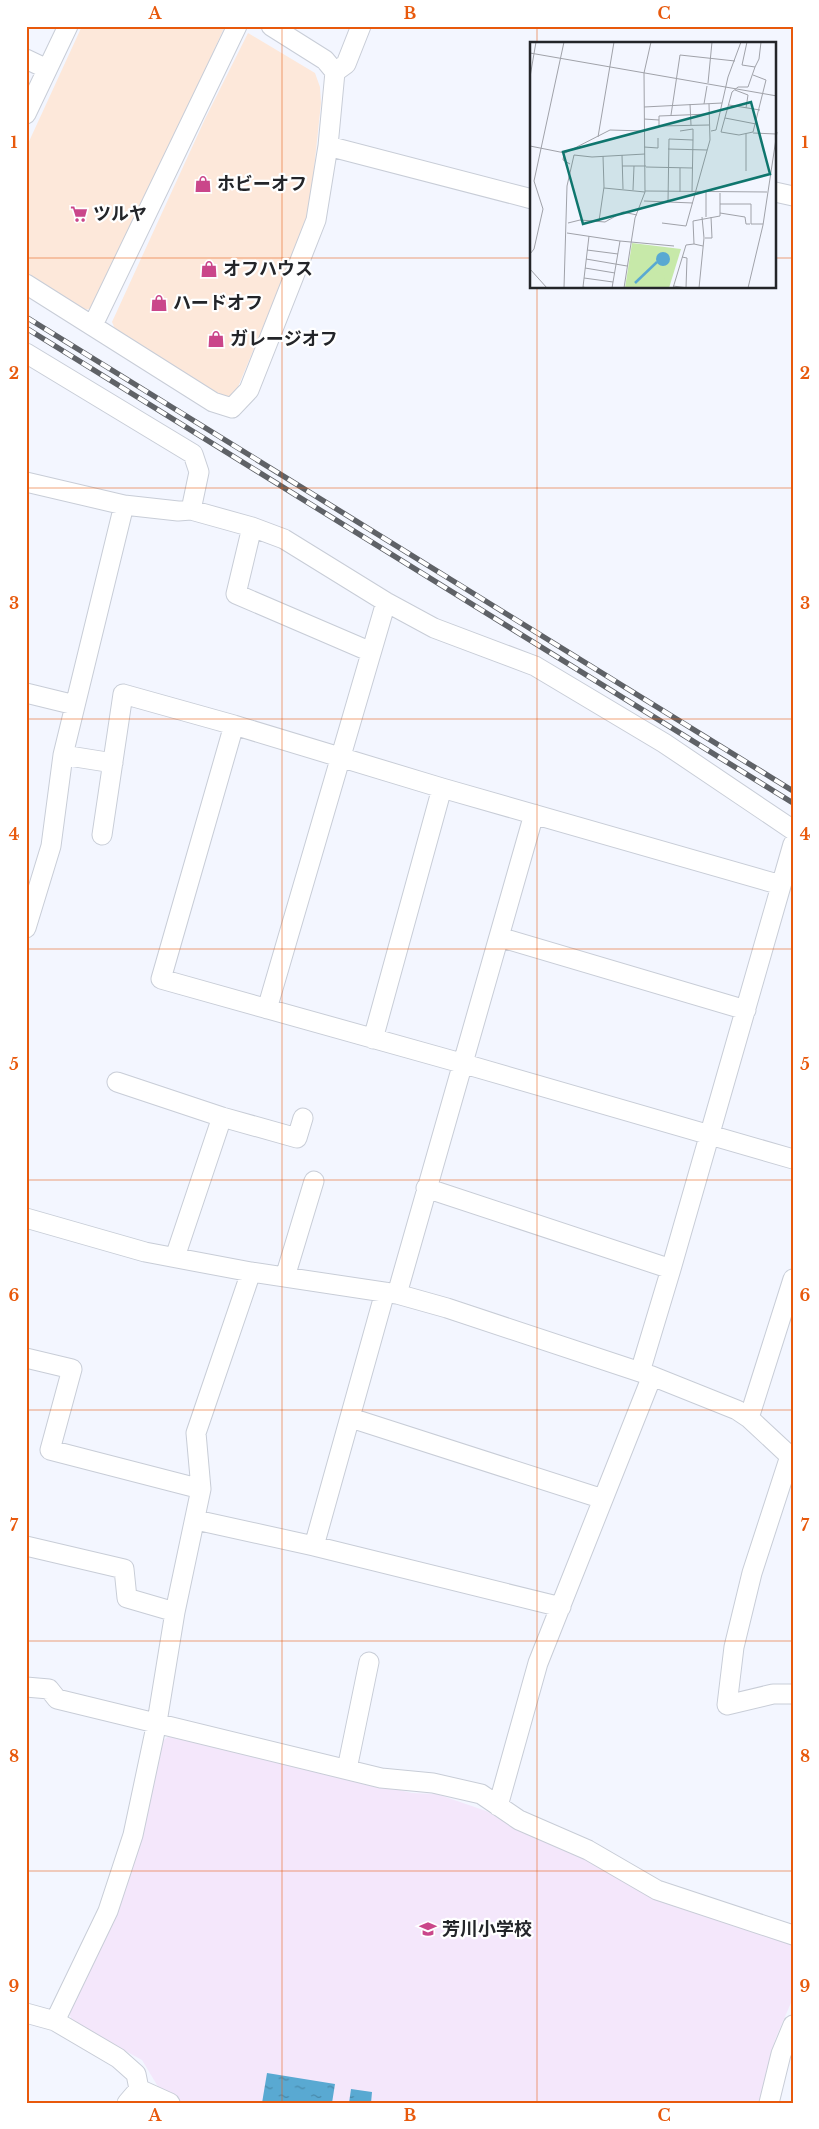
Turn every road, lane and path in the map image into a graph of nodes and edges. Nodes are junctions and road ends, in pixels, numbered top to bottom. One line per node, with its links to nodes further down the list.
1 (68, 26): 6 (street)
2 (237, 26): 12 (street)
3 (271, 26): 7 (street)
4 (361, 26): 7 (street)
5 (26, 59): 6 (street)
6 (48, 69): 8 (street)
7 (335, 72): 9 (street)
8 (26, 114)
9 (328, 146): 10 (street); 12 (street)
10 (530, 198)
11 (26, 284): 12 (street)
12 (93, 325)
13 (26, 353): 16 (street)
14 (26, 482): 15 (street)
15 (124, 505): 16 (street); 21 (street)
16 (191, 510): 17 (street)
17 (252, 526): 18 (street); 19 (street)
18 (386, 602): 19 (street); 28 (street)
19 (371, 652): 24 (street)
20 (26, 693): 21 (street)
21 (75, 706): 23 (street)
22 (234, 725): 24 (street); 25 (street); 34 (street)
23 (64, 755): 25 (street); 32 (street)
24 (340, 756): 26 (street); 34 (street)
25 (113, 763): 29 (street)
26 (442, 788): 27 (street); 36 (street)
27 (534, 814): 31 (street); 33 (street)
28 (793, 830)
29 (102, 835)
30 (793, 844): 31 (street)
31 (781, 885): 35 (street)
32 (26, 928)
33 (499, 937): 35 (street); 37 (street)
34 (267, 1009): 36 (street)
35 (746, 1010): 41 (street)
36 (373, 1039): 37 (street)
37 (461, 1063): 41 (street); 44 (street)
38 (117, 1082): 39 (street)
39 (222, 1117): 40 (street); 46 (street)
40 (303, 1118)
41 (709, 1134): 42 (street); 47 (street)
42 (793, 1159)
43 (314, 1181): 49 (street)
44 (426, 1188): 47 (street); 51 (street)
45 (26, 1218): 46 (street)
46 (174, 1257): 48 (street)
47 (671, 1270): 54 (street)
48 (251, 1272): 49 (street); 58 (street)
49 (285, 1277): 51 (street)
50 (793, 1279): 52 (street)
51 (391, 1293): 54 (street); 55 (street)
52 (790, 1303): 56 (street)
53 (26, 1358): 58 (street)
54 (646, 1374): 56 (street); 59 (street)
55 (351, 1418): 59 (street); 62 (street)
56 (749, 1418): 57 (street)
57 (791, 1458): 67 (street)
58 (201, 1489): 60 (street)
59 (603, 1499): 63 (street)
60 (196, 1520): 62 (street); 64 (street)
61 (26, 1546): 64 (street)
62 (314, 1546): 63 (street)
63 (561, 1607): 70 (street)
64 (175, 1612): 68 (street)
65 (369, 1662): 69 (street)
66 (26, 1687): 68 (street)
67 (793, 1694)
68 (157, 1722): 69 (street); 73 (street)
69 (346, 1769): 70 (street)
70 (498, 1806): 71 (street)
71 (793, 1935)
72 (26, 2013): 73 (street)
73 (55, 2021): 75 (street)
74 (793, 2025): 77 (street)
75 (133, 2096): 76 (street)
76 (170, 2103)
77 (770, 2103)

